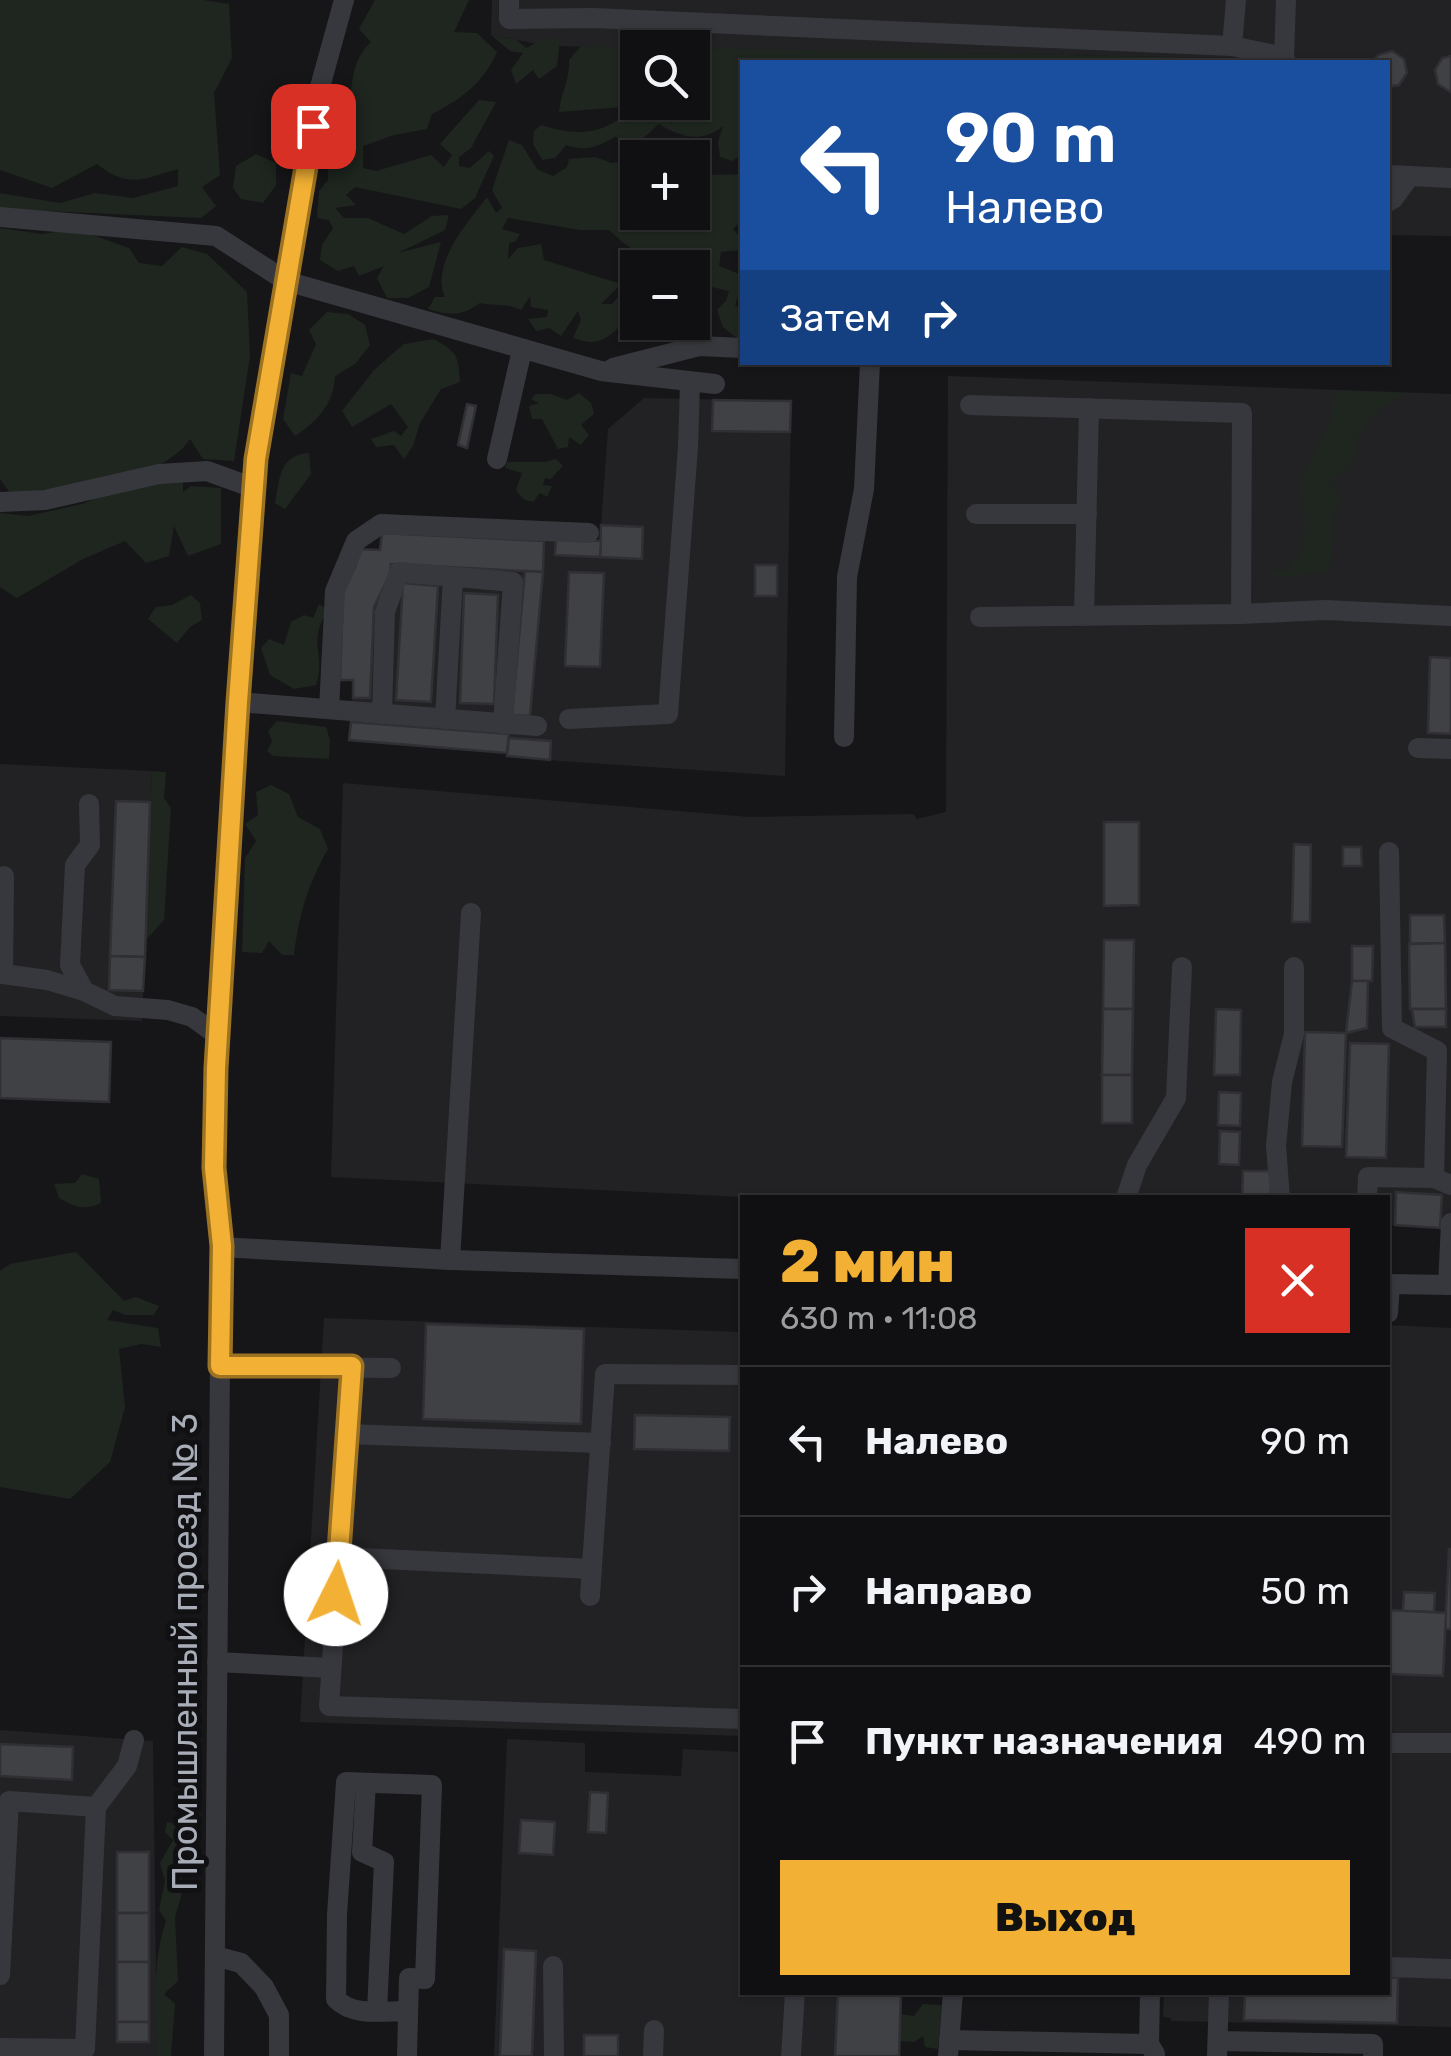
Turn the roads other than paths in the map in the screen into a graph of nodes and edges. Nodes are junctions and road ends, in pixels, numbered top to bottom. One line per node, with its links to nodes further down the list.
1 (344, 0): 12 (street, Промышленный проезд № 3)
2 (509, 0): 5 (street)
3 (1236, 0): 5 (street)
4 (1286, 0): 6 (street)
5 (1232, 46): 6 (street)
6 (1285, 60)
7 (1390, 175): 8 (street)
8 (1410, 176): 9 (street); 10 (street)
9 (1451, 178)
10 (1390, 201)
11 (0, 218): 12 (street)
12 (286, 281): 14 (street); 22 (street, Промышленный проезд № 3)
13 (740, 348): 16 (street)
14 (522, 350): 16 (street); 21 (street)
15 (870, 365): 39 (street)
16 (601, 371): 17 (street)
17 (690, 382): 18 (street); 36 (street)
18 (715, 384)
19 (970, 405): 20 (street)
20 (1090, 408): 25 (street); 28 (street)
21 (497, 459)
22 (254, 488): 23 (street); 32 (street, Промышленный проезд № 3)
23 (0, 502)
24 (976, 514): 25 (street)
25 (1087, 514): 29 (street)
26 (590, 533): 33 (street)
27 (453, 577): 34 (street); 35 (street); 37 (street)
28 (1241, 614): 29 (street); 30 (street)
29 (1084, 616): 31 (street)
30 (1451, 616)
31 (980, 617)
32 (238, 702): 33 (street); 49 (street, Промышленный проезд № 3)
33 (329, 710): 34 (street)
34 (382, 714): 35 (street)
35 (445, 719): 37 (street)
36 (569, 719)
37 (503, 724): 38 (street)
38 (538, 726)
39 (844, 736)
40 (1418, 748): 41 (street)
41 (1451, 749)
42 (89, 804): 48 (street)
43 (1389, 852): 50 (street)
44 (4, 876): 48 (street)
45 (471, 913): 56 (street)
46 (1182, 966): 51 (street)
47 (1294, 968): 52 (street)
48 (84, 991): 49 (street)
49 (217, 1034): 55 (street, Промышленный проезд № 3)
50 (1443, 1182): 53 (street)
51 (1127, 1195)
52 (1280, 1195)
53 (1367, 1195)
54 (1451, 1222): 59 (street)
55 (222, 1246): 56 (street); 60 (street, Промышленный проезд № 3)
56 (450, 1260): 57 (street)
57 (740, 1269)
58 (1390, 1284): 59 (street)
59 (1450, 1285)
60 (220, 1366): 61 (street); 69 (street, Промышленный проезд № 3)
61 (352, 1366): 62 (street); 64 (street)
62 (392, 1368)
63 (740, 1375): 65 (street)
64 (347, 1434): 65 (street); 66 (street)
65 (601, 1444): 67 (street)
66 (339, 1557): 67 (street); 70 (street)
67 (592, 1570): 68 (street)
68 (590, 1596)
69 (217, 1662): 70 (street); 77 (street, Промышленный проезд № 3)
70 (332, 1668): 71 (street)
71 (740, 1719)
72 (134, 1740): 76 (street)
73 (1390, 1743): 74 (street)
74 (1451, 1743)
75 (366, 1782): 86 (street); 86 (street); 87 (street)
76 (96, 1806): 81 (street); 89 (street)
77 (215, 1956): 93 (street, Промышленный проезд № 3); 94 (street)
78 (553, 1966): 96 (street)
79 (1390, 1967): 80 (street)
80 (1451, 1969)
81 (0, 1975)
82 (794, 1995): 98 (street)
83 (953, 1995): 90 (street)
84 (1150, 1995): 92 (street)
85 (1219, 1995): 91 (street)
86 (377, 2011): 87 (street)
87 (408, 2011): 95 (street)
88 (654, 2030): 97 (street)
89 (0, 2048)
90 (948, 2048): 92 (street)
91 (1218, 2048): 99 (street)
92 (1153, 2050)
93 (214, 2056)
94 (279, 2056)
95 (407, 2056)
96 (554, 2056)
97 (654, 2056)
98 (791, 2056)
99 (1372, 2056)

